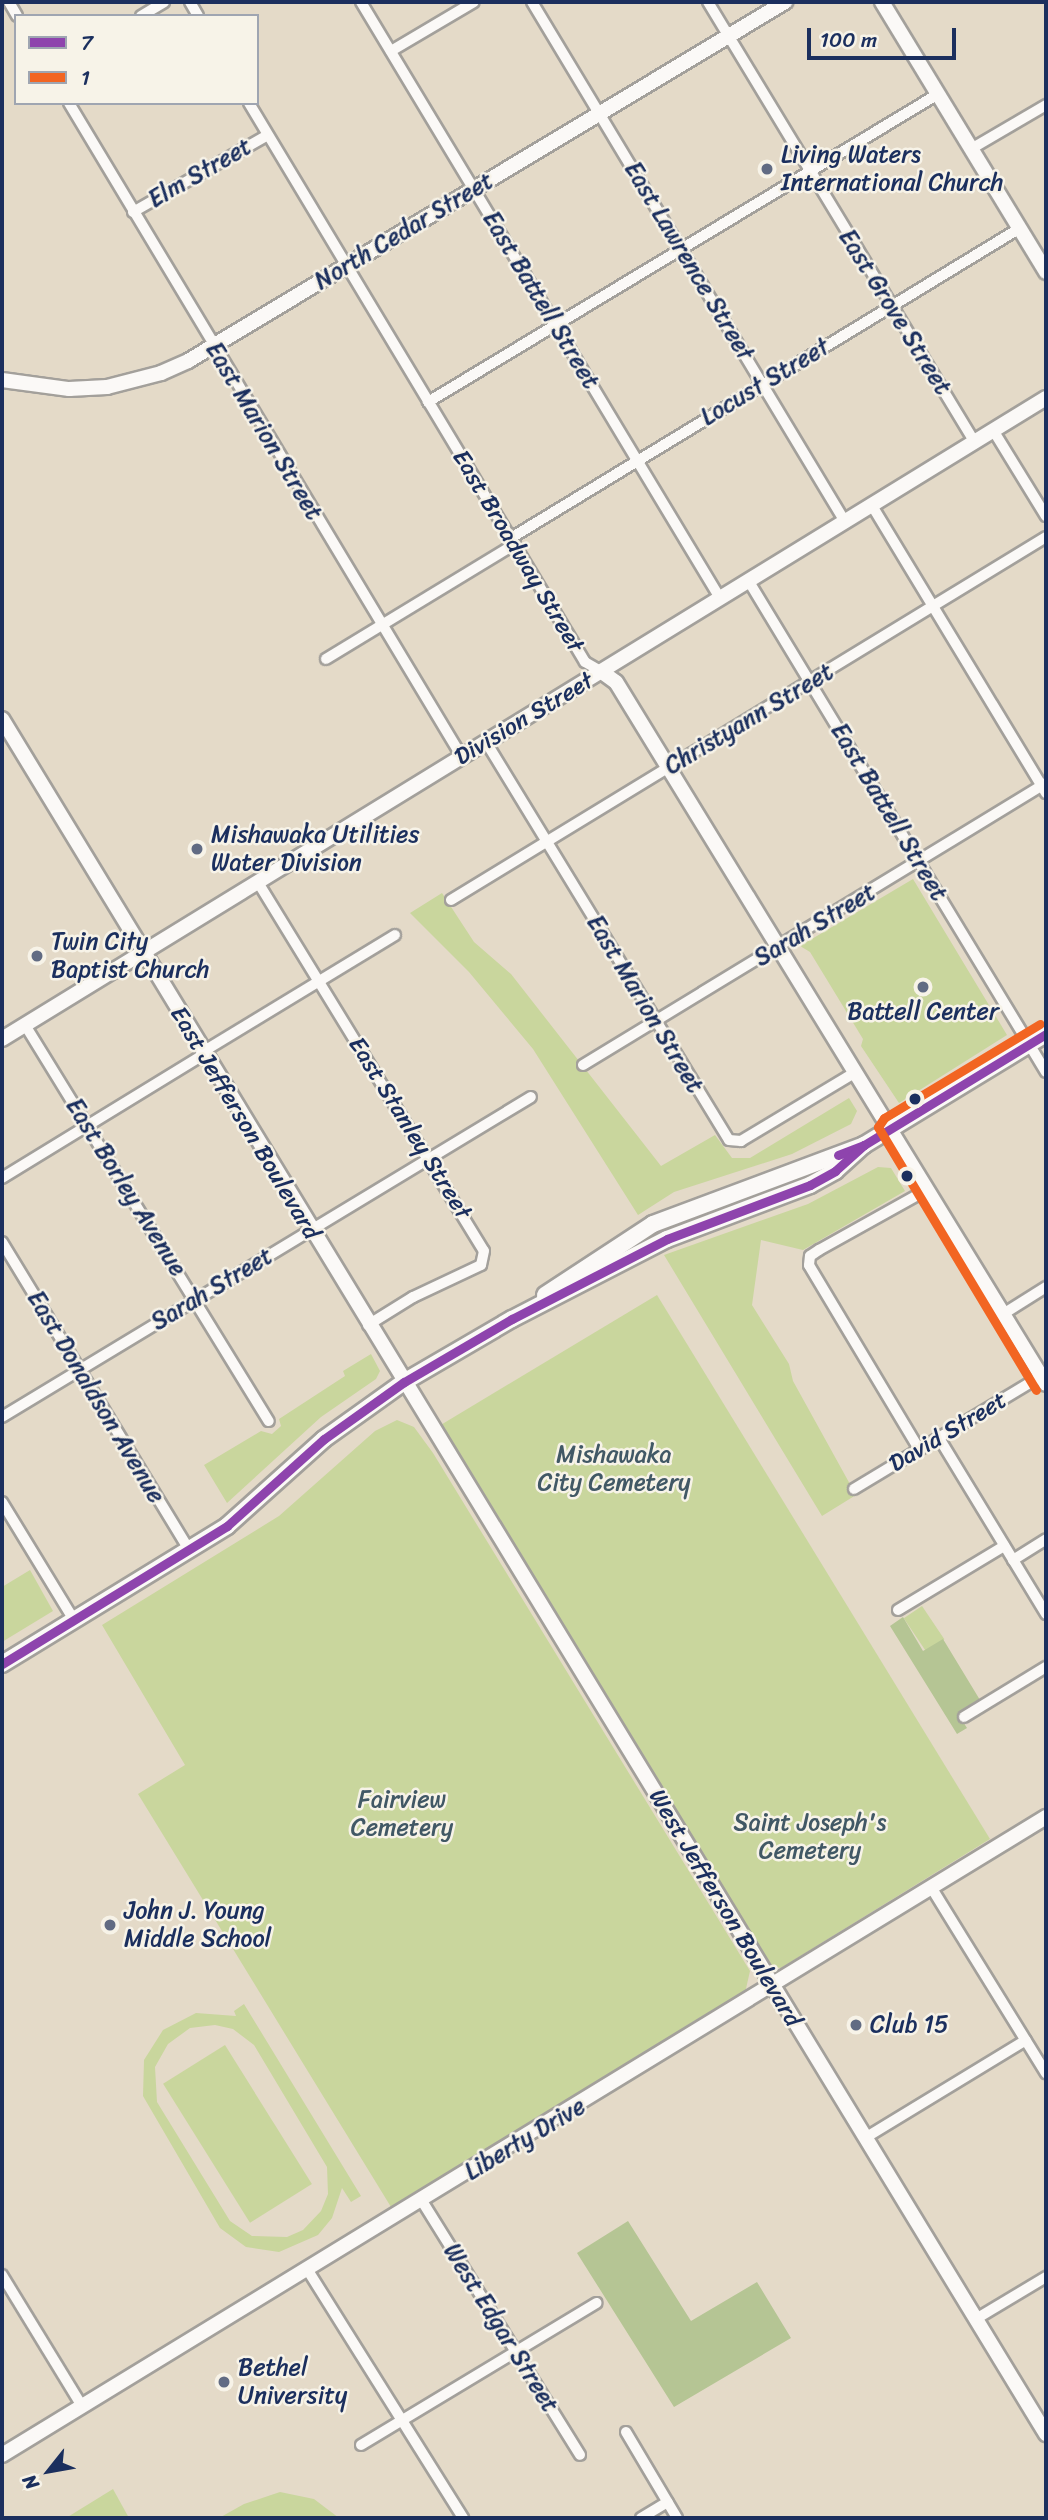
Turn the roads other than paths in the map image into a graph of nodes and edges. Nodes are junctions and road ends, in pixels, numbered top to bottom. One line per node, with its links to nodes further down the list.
1 (164, 2): 8 (street)
2 (362, 2): 10 (street, East Battell Street)
3 (474, 2): 10 (street)
4 (532, 2): 15 (street, East Lawrence Street)
5 (708, 2): 9 (street, East Grove Street)
6 (785, 2): 9 (street, North Cedar Street)
7 (882, 2): 11 (street)
8 (144, 14)
9 (729, 35): 15 (street, North Cedar Street); 18 (street, East Grove Street)
10 (391, 51): 19 (street, East Battell Street)
11 (938, 94): 17 (street); 18 (street)
12 (70, 105): 20 (street, East Marion Street)
13 (250, 105): 16 (street, East Broadway Street)
14 (1046, 105): 17 (street)
15 (599, 113): 19 (street, North Cedar Street); 22 (street, East Lawrence Street)
16 (268, 135): 20 (street, Elm Street); 23 (street, East Broadway Street)
17 (971, 149): 21 (street)
18 (809, 172): 22 (street); 25 (street, East Grove Street)
19 (474, 189): 23 (street, North Cedar Street); 26 (street, East Battell Street)
20 (133, 212): 27 (street, East Marion Street)
21 (1020, 228): 24 (street); 25 (street, Locust Street)
22 (681, 248): 26 (street); 29 (street, East Lawrence Street)
23 (346, 266): 27 (street, North Cedar Street); 31 (street, East Broadway Street)
24 (1046, 271)
25 (892, 305): 29 (street, Locust Street); 33 (street, East Grove Street)
26 (556, 324): 31 (street); 34 (street, East Battell Street)
27 (214, 347): 28 (street, North Cedar Street); 43 (street, East Marion Street)
28 (2, 380)
29 (763, 383): 34 (street, Locust Street); 37 (street, East Lawrence Street)
30 (1046, 398): 32 (street, Division Street)
31 (428, 402): 39 (street, East Broadway Street)
32 (993, 430): 33 (street, Division Street); 36 (street)
33 (974, 441): 35 (street, Division Street)
34 (637, 460): 39 (street, Locust Street); 41 (street, East Battell Street)
35 (871, 504): 37 (street, Division Street); 42 (street)
36 (1046, 516)
37 (845, 520): 40 (street, Division Street)
38 (1046, 537): 42 (street, Christyann Street)
39 (513, 541): 43 (street, Locust Street); 45 (street, East Broadway Street)
40 (748, 580): 41 (street, Division Street); 46 (street, East Battell Street)
41 (720, 598): 45 (street, Division Street)
42 (933, 606): 46 (street, Christyann Street); 51 (street)
43 (381, 625): 44 (street, Locust Street); 49 (street, East Marion Street)
44 (326, 659)
45 (602, 672): 48 (street, Division Street); 50 (street, East Broadway Street)
46 (811, 681): 50 (street, Christyann Street); 53 (street, East Battell Street)
47 (2, 719): 58 (street, East Jefferson Boulevard)
48 (486, 742): 49 (street, Division Street); 52 (street, East Marion Street)
49 (462, 757): 54 (street, Division Street)
50 (669, 767): 52 (street, Christyann Street); 57 (street, East Broadway Street)
51 (1045, 787): 53 (street, Sarah Street)
52 (547, 842): 55 (street, Christyann Street); 60 (street, East Marion Street)
53 (919, 862): 57 (street, Sarah Street); 64 (street, East Battell Street)
54 (259, 884): 58 (street, Division Street); 59 (street, East Stanley Street)
55 (452, 900)
56 (395, 935): 59 (street)
57 (779, 947): 60 (street, Sarah Street); 67 (street, East Broadway Street)
58 (142, 955): 61 (street, Division Street); 65 (street, East Jefferson Boulevard)
59 (319, 981): 65 (street); 72 (street, East Stanley Street)
60 (656, 1021): 66 (street, Sarah Street); 67 (street, East Marion Street)
61 (25, 1025): 63 (street, Division Street); 70 (street, East Borley Avenue)
62 (1046, 1034): 64 (main road)
63 (2, 1039)
64 (1029, 1044): 68 (street, East Battell Street); 71 (main road)
65 (202, 1054): 70 (street); 75 (street, East Jefferson Boulevard)
66 (583, 1065)
67 (856, 1072): 71 (street, East Broadway Street)
68 (1046, 1072)
69 (531, 1097): 72 (street, Sarah Street)
70 (89, 1125): 73 (street); 78 (street, East Borley Avenue)
71 (890, 1128): 74 (street, East Broadway Street); 83 (main road)
72 (429, 1160): 75 (street, Sarah Street); 80 (street, East Stanley Street)
73 (2, 1178)
74 (928, 1189): 79 (street, East Broadway Street); 87 (street)
75 (310, 1231): 78 (street, Sarah Street); 80 (street, East Jefferson Boulevard)
76 (2, 1242): 81 (street, East Donaldson Avenue)
77 (1046, 1287): 79 (street)
78 (195, 1300): 81 (street, Sarah Street); 85 (street, East Borley Avenue)
79 (1003, 1314): 82 (street, East Broadway Street)
80 (368, 1325): 83 (street, East Jefferson Boulevard)
81 (80, 1370): 84 (street, Sarah Street); 92 (street, East Donaldson Avenue)
82 (1044, 1380): 86 (street, David Street)
83 (404, 1382): 92 (main road); 102 (street, West Jefferson Boulevard)
84 (2, 1417)
85 (269, 1421)
86 (939, 1438): 87 (street, David Street); 91 (street)
87 (919, 1449): 88 (street, David Street)
88 (854, 1489)
89 (2, 1502): 96 (street)
90 (1046, 1539): 93 (street)
91 (1004, 1546): 93 (street); 94 (street)
92 (190, 1551): 96 (main road)
93 (1013, 1560): 95 (street)
94 (898, 1610)
95 (1046, 1614)
96 (74, 1620): 97 (main road)
97 (2, 1664)
98 (1046, 1667): 99 (street)
99 (964, 1717)
100 (1046, 1817): 101 (street, Liberty Drive)
101 (931, 1887): 102 (street, Liberty Drive); 103 (street)
102 (772, 1986): 105 (street, West Jefferson Boulevard); 106 (street, Liberty Drive)
103 (1026, 2040): 104 (street); 105 (street)
104 (1046, 2073)
105 (866, 2138): 111 (street, West Jefferson Boulevard)
106 (422, 2201): 107 (street, Liberty Drive); 112 (street, West Edgar Street)
107 (307, 2269): 113 (street, Liberty Drive); 114 (street)
108 (2, 2275): 113 (street)
109 (1046, 2277): 111 (street)
110 (596, 2303): 112 (street)
111 (976, 2319): 116 (street, West Jefferson Boulevard)
112 (516, 2351): 114 (street); 119 (street, West Edgar Street)
113 (82, 2406): 118 (street, Liberty Drive)
114 (402, 2420): 117 (street); 121 (street)
115 (626, 2432): 120 (street)
116 (1046, 2434)
117 (361, 2445)
118 (2, 2455)
119 (580, 2455)
120 (668, 2502): 122 (street); 123 (street)
121 (463, 2518)
122 (641, 2518)
123 (677, 2518)

